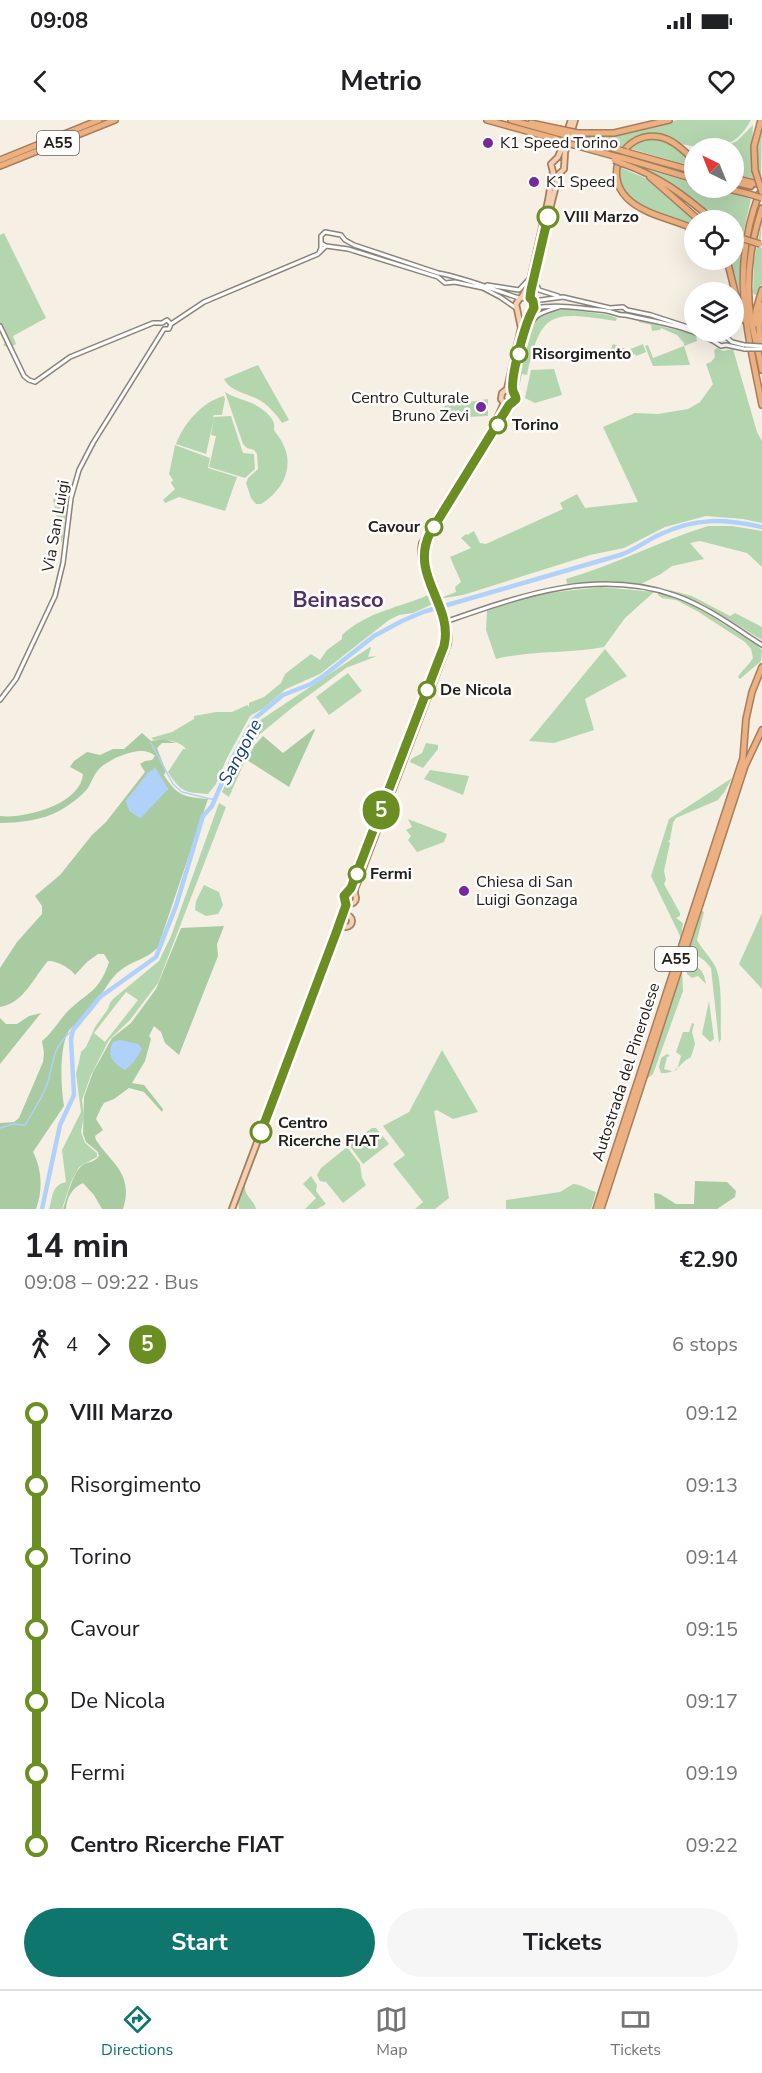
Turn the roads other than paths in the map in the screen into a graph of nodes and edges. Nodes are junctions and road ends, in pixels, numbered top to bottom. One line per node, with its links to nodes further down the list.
1 (99, 120): 12 (highway, A55)
2 (115, 120): 16 (highway, A55)
3 (487, 120): 8 (highway)
4 (511, 120): 8 (highway)
5 (573, 120): 14 (main road); 15 (main road)
6 (669, 120): 9 (highway)
7 (761, 120): 22 (highway, bridge)
8 (558, 134): 9 (highway, bridge)
9 (576, 139): 11 (highway); 11 (highway)
10 (684, 152): 28 (highway)
11 (615, 155): 13 (highway, bridge); 13 (highway, bridge)
12 (0, 159)
13 (624, 159): 17 (highway); 20 (highway); 26 (highway); 27 (highway)
14 (556, 160): 15 (main road); 18 (main road)
15 (564, 163): 19 (main road)
16 (0, 166)
17 (684, 169)
18 (553, 172): 19 (main road); 40 (main road)
19 (559, 174): 36 (main road)
20 (684, 176)
21 (744, 182): 22 (highway, bridge)
22 (762, 188): 69 (highway)
23 (744, 193): 24 (highway, bridge)
24 (762, 198)
25 (762, 208): 68 (highway)
26 (688, 210)
27 (701, 210)
28 (684, 225)
29 (744, 238): 32 (highway, bridge)
30 (345, 240): 31 (street); 34 (street); 38 (street)
31 (321, 243): 33 (street); 35 (street)
32 (761, 244)
33 (326, 246): 34 (street); 35 (street, Via San Luigi)
34 (341, 248): 41 (street)
35 (318, 254): 58 (street, Via San Luigi)
36 (538, 262): 45 (street); 47 (main road)
37 (731, 270): 69 (highway)
38 (444, 274): 39 (street); 41 (street)
39 (451, 276): 42 (street); 43 (street)
40 (531, 276): 43 (street); 46 (main road)
41 (442, 280): 42 (street)
42 (450, 282): 53 (street)
43 (485, 285): 46 (street)
44 (762, 290): 68 (highway)
45 (563, 297): 47 (street); 51 (street)
46 (520, 298): 47 (main road); 53 (main road)
47 (532, 300): 50 (main road)
48 (762, 305): 68 (highway)
49 (562, 306): 50 (street); 55 (street); 62 (street)
50 (534, 308): 54 (main road)
51 (619, 308): 52 (street); 55 (street)
52 (627, 310): 56 (street); 60 (street)
53 (517, 311): 54 (main road); 70 (main road)
54 (530, 314): 62 (main road)
55 (618, 314): 56 (street)
56 (625, 315): 65 (street)
57 (162, 323): 58 (street); 59 (street); 61 (street)
58 (171, 324): 61 (street, Via San Luigi)
59 (0, 326)
60 (684, 326)
61 (164, 329): 76 (street, Via San Luigi)
62 (522, 339): 70 (main road)
63 (727, 342): 66 (street)
64 (734, 342): 67 (street)
65 (718, 343): 66 (street)
66 (726, 345): 67 (street)
67 (744, 347): 68 (street, bridge)
68 (761, 349): 69 (highway)
69 (759, 370): 72 (highway)
70 (510, 390): 71 (main road); 71 (main road)
71 (506, 404): 73 (main road)
72 (762, 405)
73 (445, 622): 74 (street); 78 (main road); 79 (main road)
74 (762, 645)
75 (762, 667): 85 (highway, Autostrada del Pinerolese / A55)
76 (0, 700)
77 (762, 730): 86 (highway, Autostrada del Pinerolese / A55)
78 (347, 893): 79 (main road); 80 (main road)
79 (355, 894): 81 (main road)
80 (346, 903): 81 (main road); 83 (main road)
81 (354, 903): 82 (main road)
82 (350, 917): 83 (main road); 83 (main road)
83 (341, 922): 84 (main road)
84 (232, 1209)
85 (596, 1209)
86 (601, 1209)

